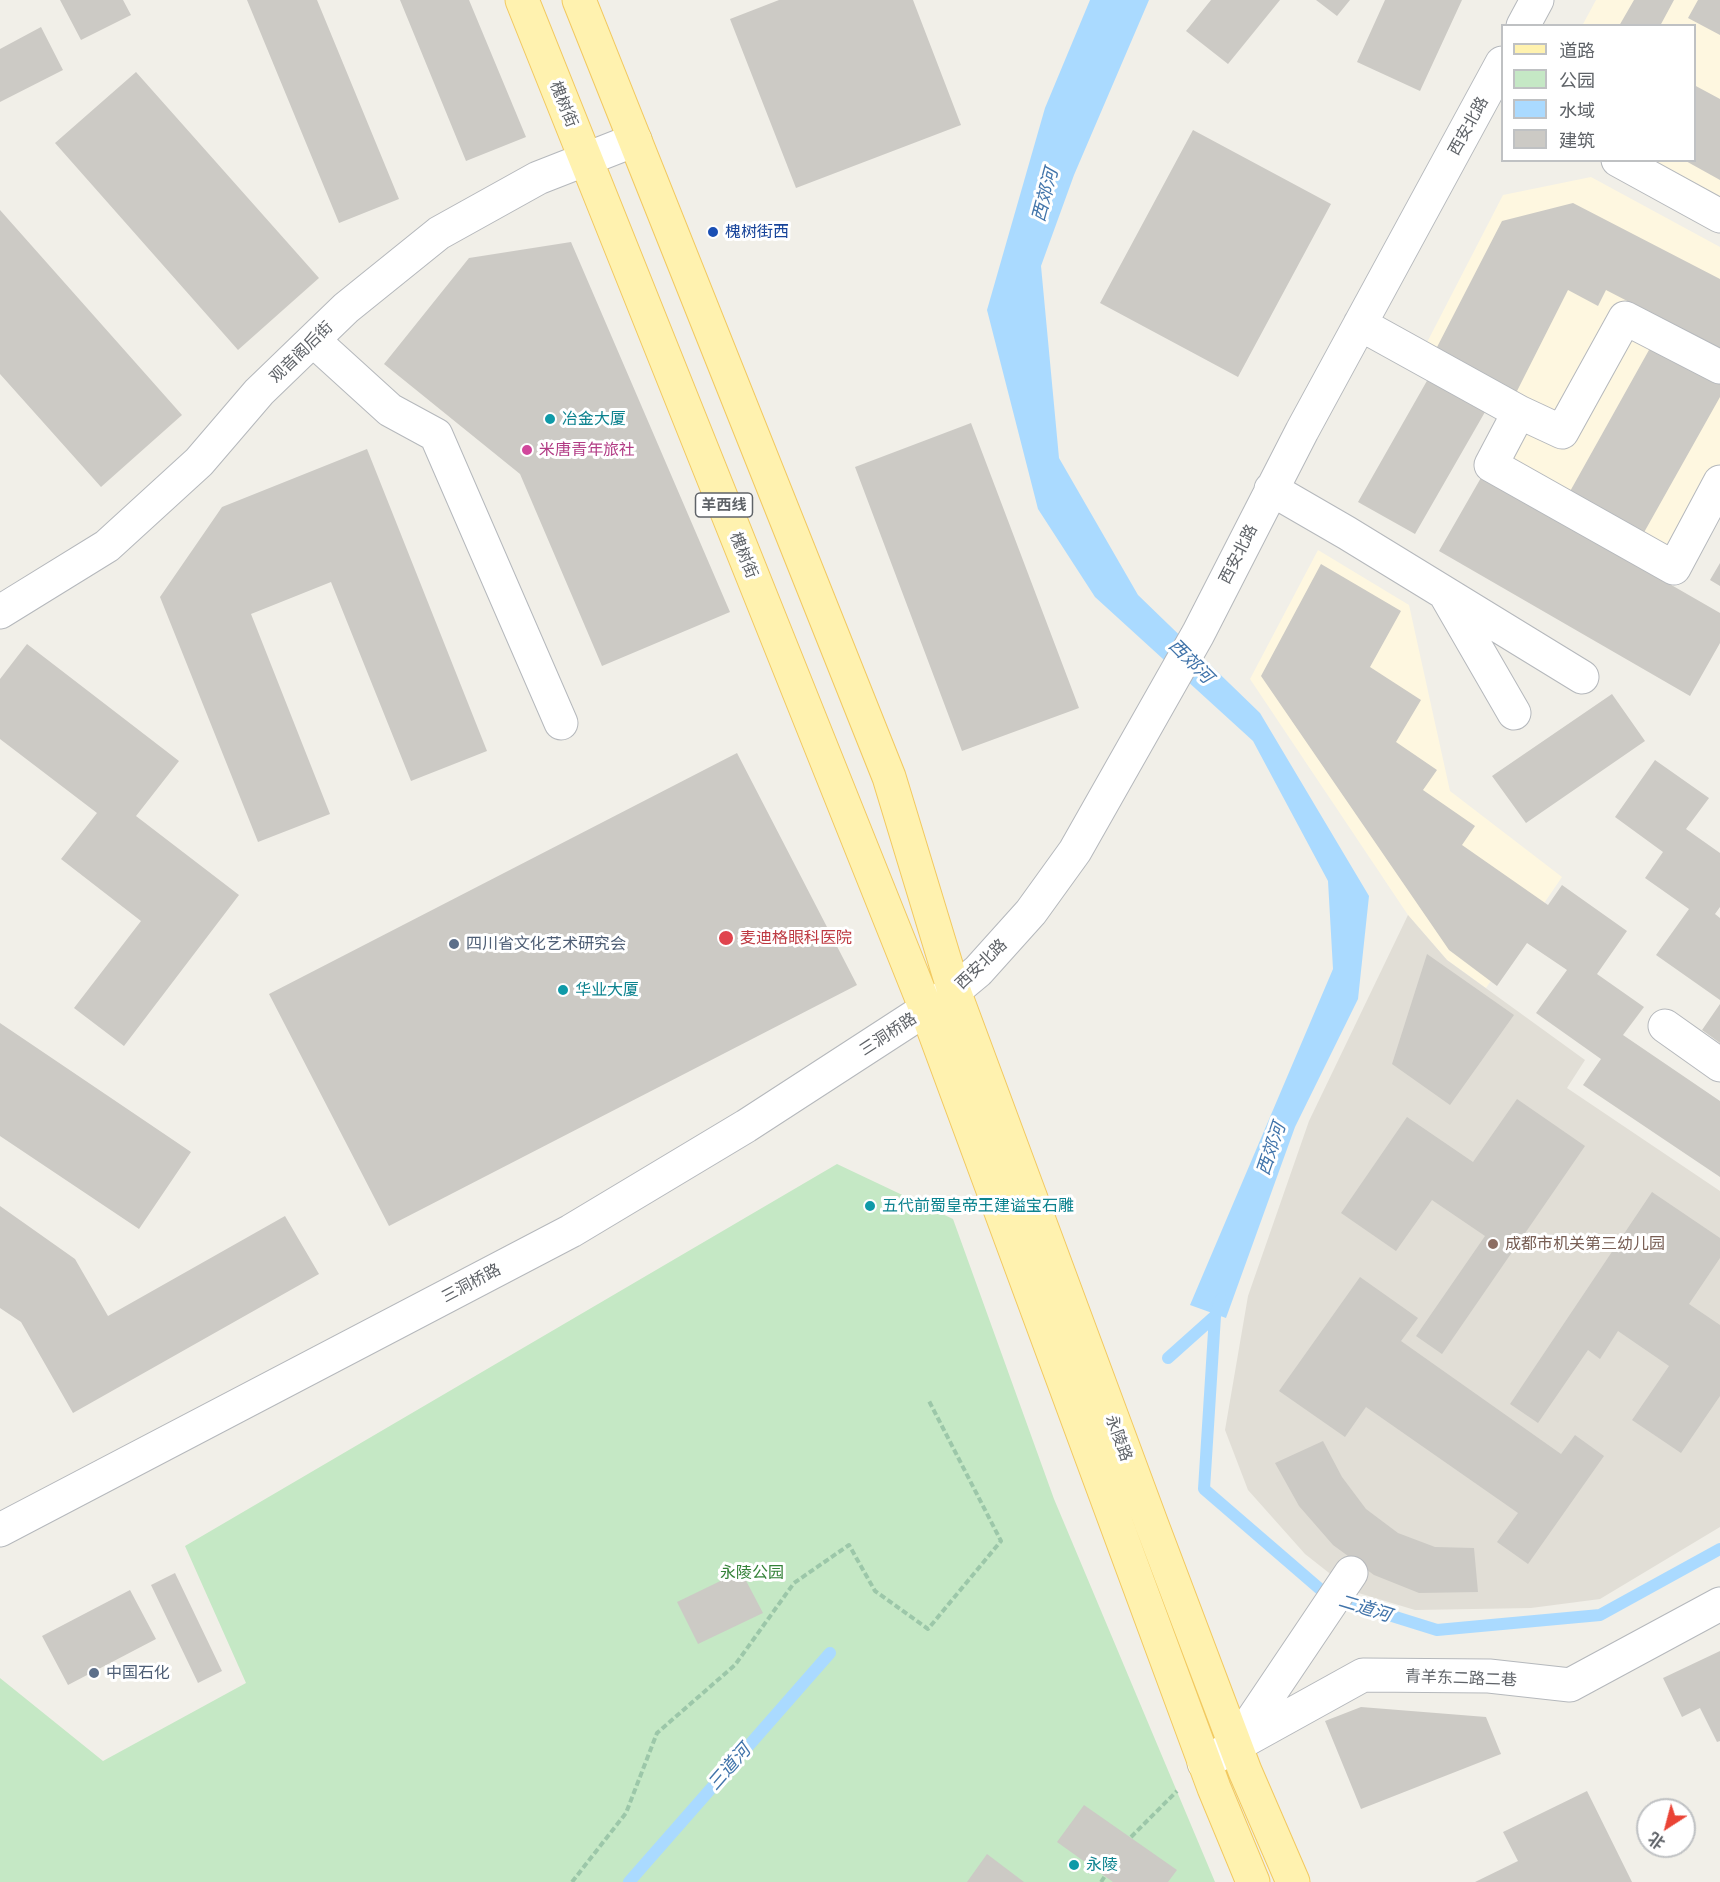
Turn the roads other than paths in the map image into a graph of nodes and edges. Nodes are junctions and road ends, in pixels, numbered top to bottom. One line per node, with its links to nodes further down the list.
1 (522, 0): 7 (main road, 槐树街 / 羊西线)
2 (579, 0): 6 (main road, 羊西线)
3 (1537, 0): 4 (street)
4 (1524, 24)
5 (1498, 82): 10 (street, 西安北路)
6 (635, 140): 7 (street, 观音阁后街); 21 (main road, 羊西线)
7 (586, 159): 11 (street, 观音阁后街); 22 (main road, 槐树街 / 羊西线)
8 (1622, 162): 9 (street)
9 (1720, 216)
10 (1360, 324): 13 (street); 15 (street, 西安北路)
11 (313, 340): 17 (street, 观音阁后街); 20 (street)
12 (1720, 367): 13 (street)
13 (1519, 411): 14 (street)
14 (1720, 482)
15 (1271, 489): 16 (street); 21 (street, 西安北路)
16 (1445, 593): 18 (street); 19 (street)
17 (0, 612)
18 (1581, 677)
19 (1514, 713)
20 (561, 723)
21 (954, 991): 22 (street, 西安北路); 28 (main road, 永陵路)
22 (926, 1009): 25 (street, 三洞桥路); 29 (main road, 永陵路)
23 (1665, 1026): 24 (street)
24 (1720, 1065)
25 (0, 1530)
26 (1350, 1575): 28 (street)
27 (1720, 1604): 28 (street, 青羊东二路二巷)
28 (1236, 1745): 29 (street, 青羊东二路二巷); 31 (main road, 永陵路)
29 (1204, 1763): 30 (main road, 永陵路)
30 (1253, 1882)
31 (1293, 1882)

